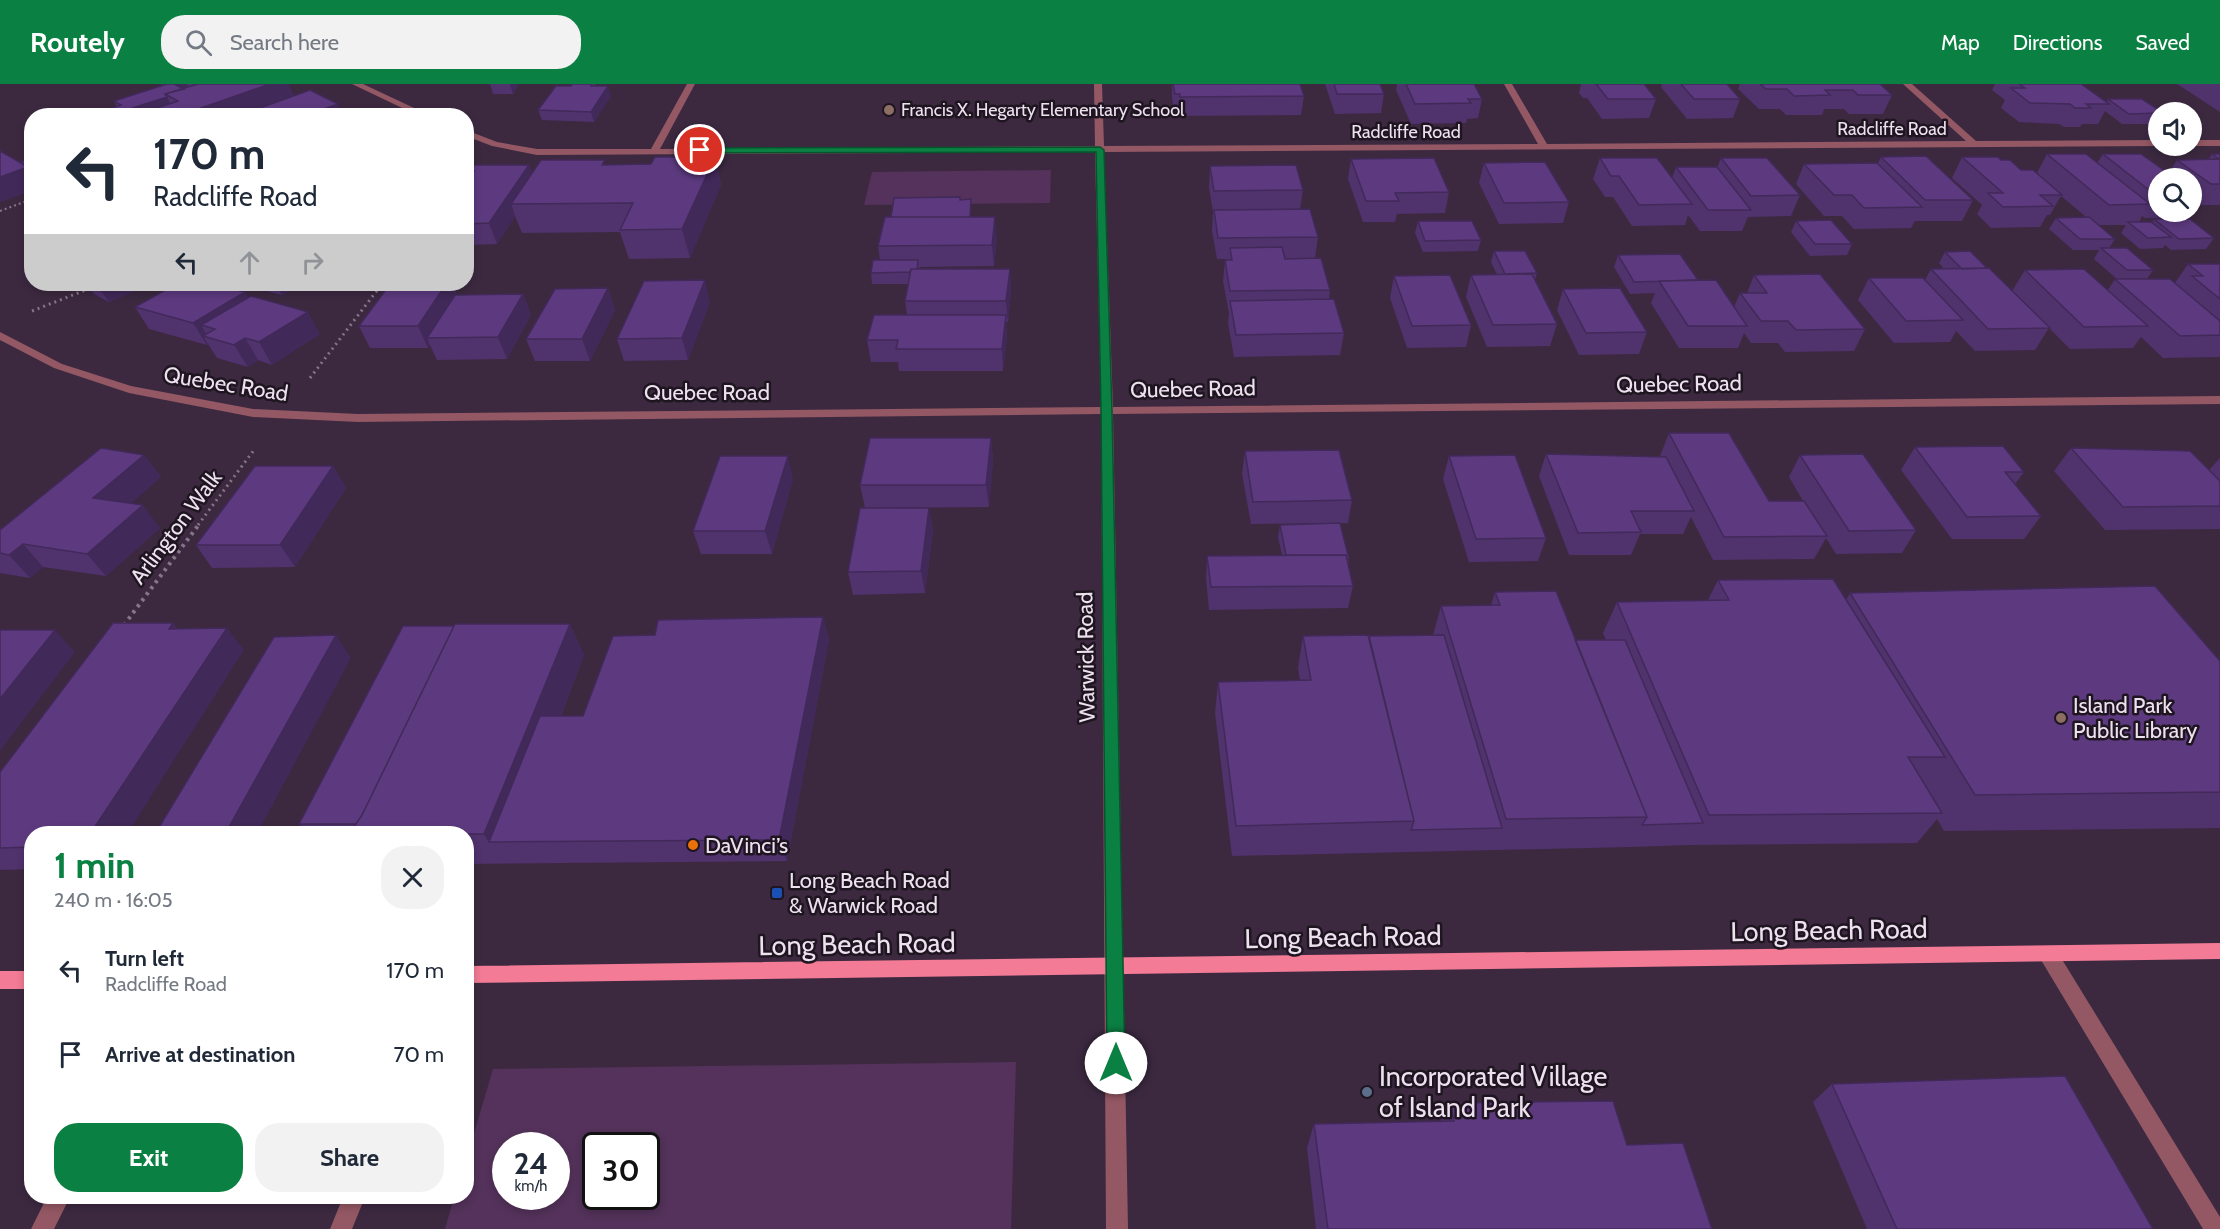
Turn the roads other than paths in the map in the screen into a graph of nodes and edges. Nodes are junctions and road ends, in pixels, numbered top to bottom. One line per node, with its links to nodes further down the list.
1 (356, 84): 6 (street)
2 (691, 84): 14 (street)
3 (1098, 84): 13 (street, Warwick Road)
4 (1508, 84): 12 (street)
5 (1907, 84): 11 (street)
6 (409, 108)
7 (474, 136): 14 (street, Radcliffe Road)
8 (2220, 142): 10 (street)
9 (2148, 143): 11 (street, Radcliffe Road)
10 (2202, 143)
11 (1975, 145): 12 (street, Radcliffe Road)
12 (1545, 148): 13 (street, Radcliffe Road)
13 (1100, 150): 14 (street, Radcliffe Road); 17 (street, Warwick Road)
14 (654, 151)
15 (0, 335): 17 (street, Quebec Road)
16 (2220, 400): 17 (street, Quebec Road)
17 (1107, 411): 20 (street, Warwick Road)
18 (2220, 951): 19 (main road, Long Beach Road)
19 (2048, 954): 20 (main road, Long Beach Road); 29 (street)
20 (1115, 968): 21 (main road, Long Beach Road); 28 (street, Warwick Road)
21 (474, 975)
22 (0, 980): 23 (main road)
23 (24, 980)
24 (55, 1204): 26 (street)
25 (351, 1204): 27 (street)
26 (42, 1229)
27 (341, 1229)
28 (1117, 1229)
29 (2215, 1229)

